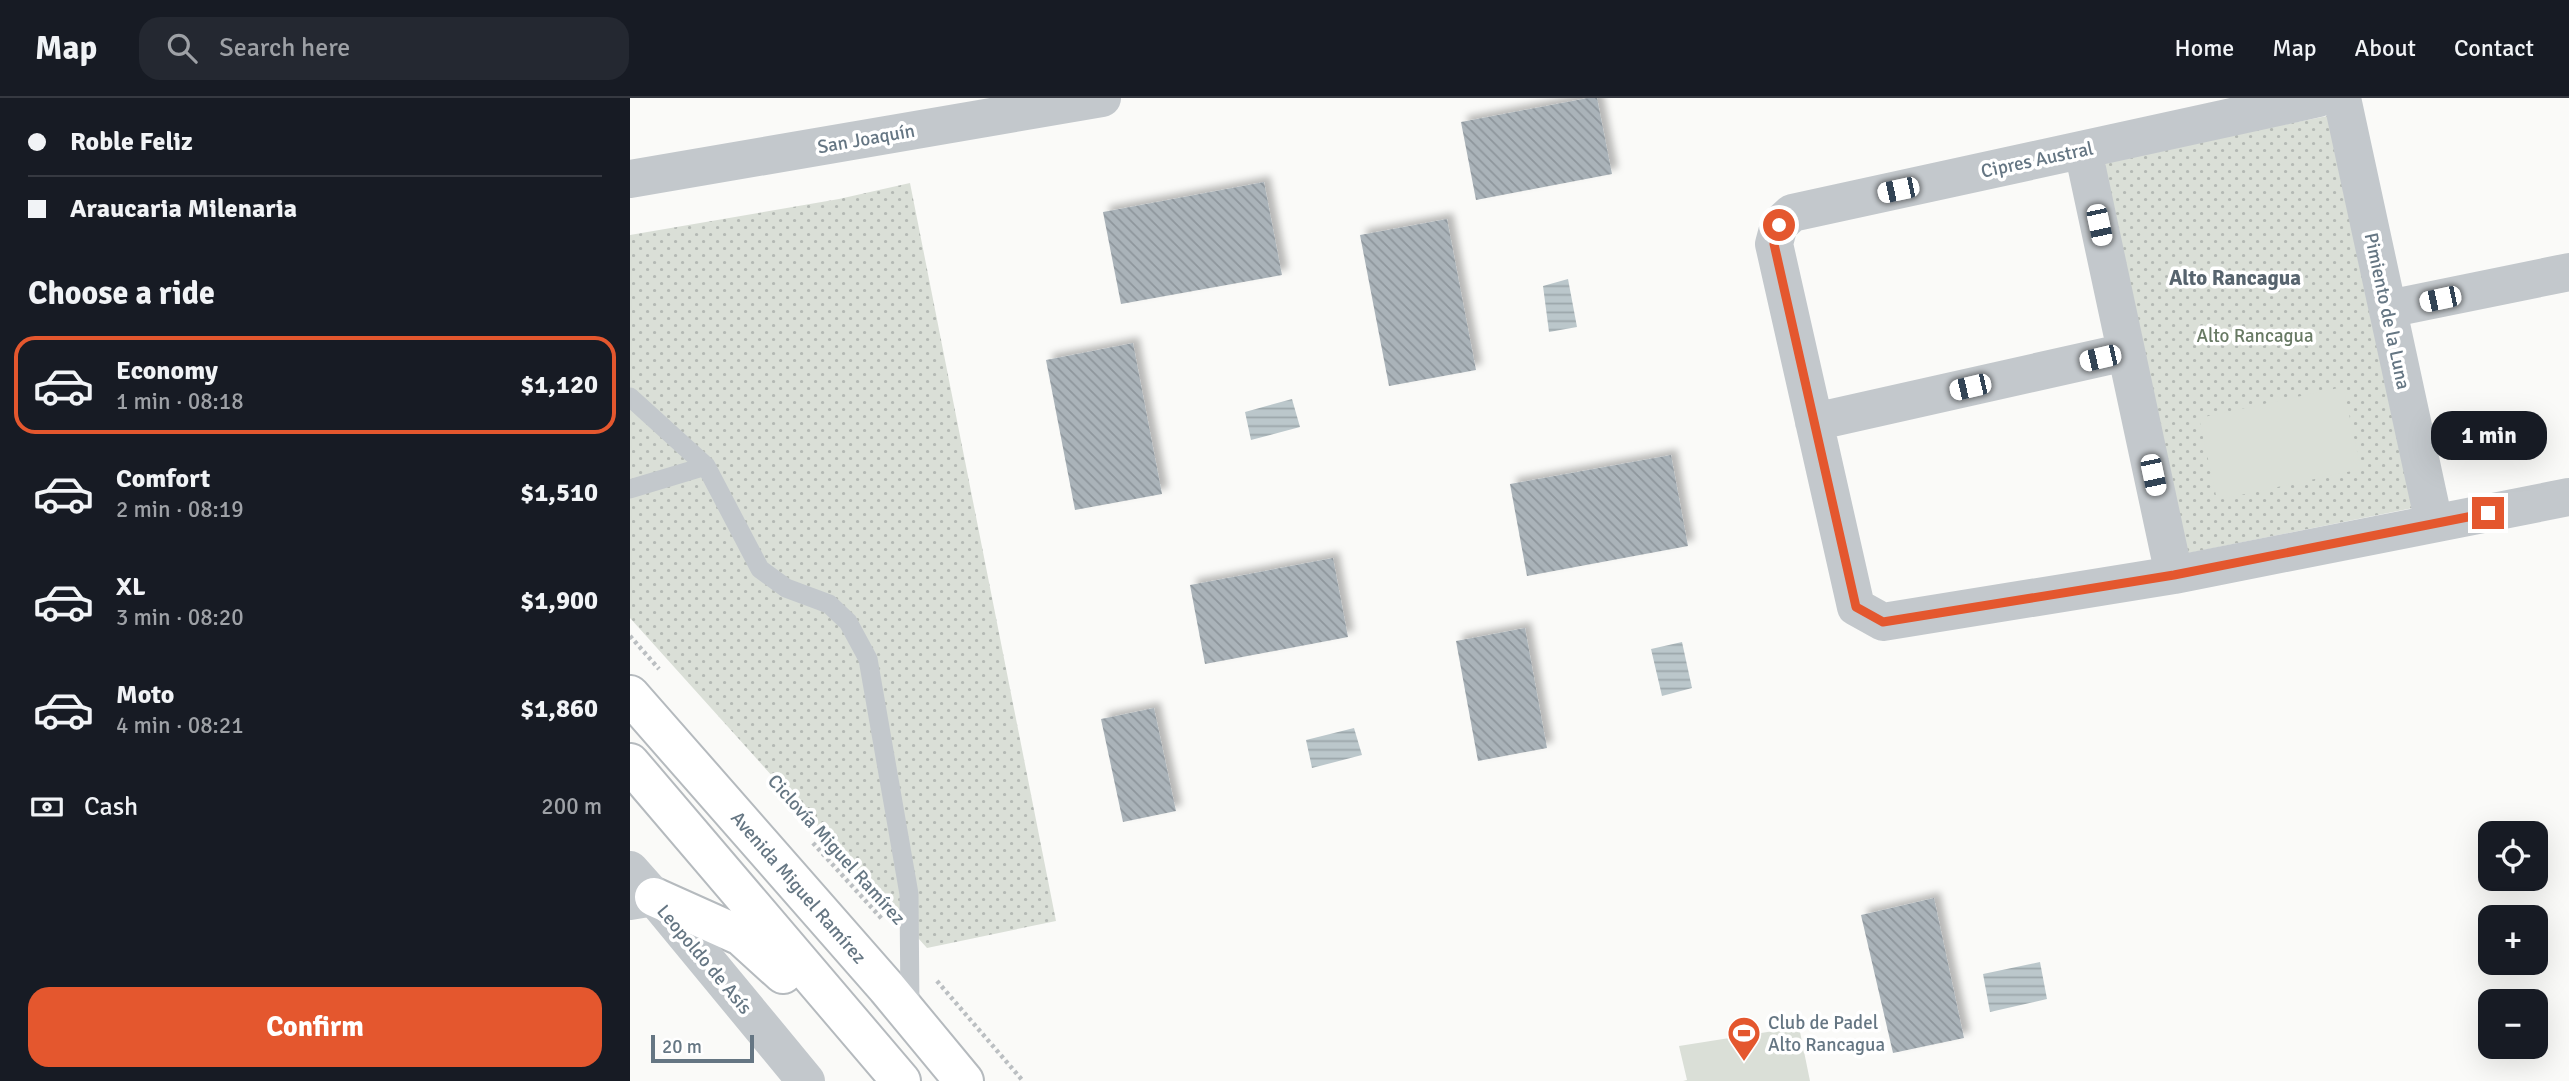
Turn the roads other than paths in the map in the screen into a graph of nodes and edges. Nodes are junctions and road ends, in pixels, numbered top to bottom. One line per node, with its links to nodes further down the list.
1 (1102, 98): 7 (street, San Joaquín)
2 (2319, 98): 4 (street, Cipres Austral)
3 (2342, 98): 9 (street, Pimiento de la Luna)
4 (2234, 107): 5 (street, Cipres Austral)
5 (2184, 112): 6 (street, Cipres Austral)
6 (2082, 150): 10 (street); 12 (street, Cipres Austral)
7 (630, 179)
8 (2569, 272): 9 (street)
9 (2388, 309): 16 (street, Pimiento de la Luna)
10 (2126, 352): 12 (street); 17 (street)
11 (630, 397): 13 (lane)
12 (1814, 422): 17 (street)
13 (706, 466): 14 (lane); 21 (lane)
14 (630, 489)
15 (2569, 497): 16 (street)
16 (2434, 523): 17 (street)
17 (2174, 575)
18 (630, 695): 21 (main road, Avenida Miguel Ramírez)
19 (630, 763): 23 (main road)
20 (638, 890): 22 (street, Leopoldo de Asís); 23 (main road)
21 (910, 1015): 24 (main road, Avenida Miguel Ramírez)
22 (806, 1081)
23 (901, 1081)
24 (964, 1081)

